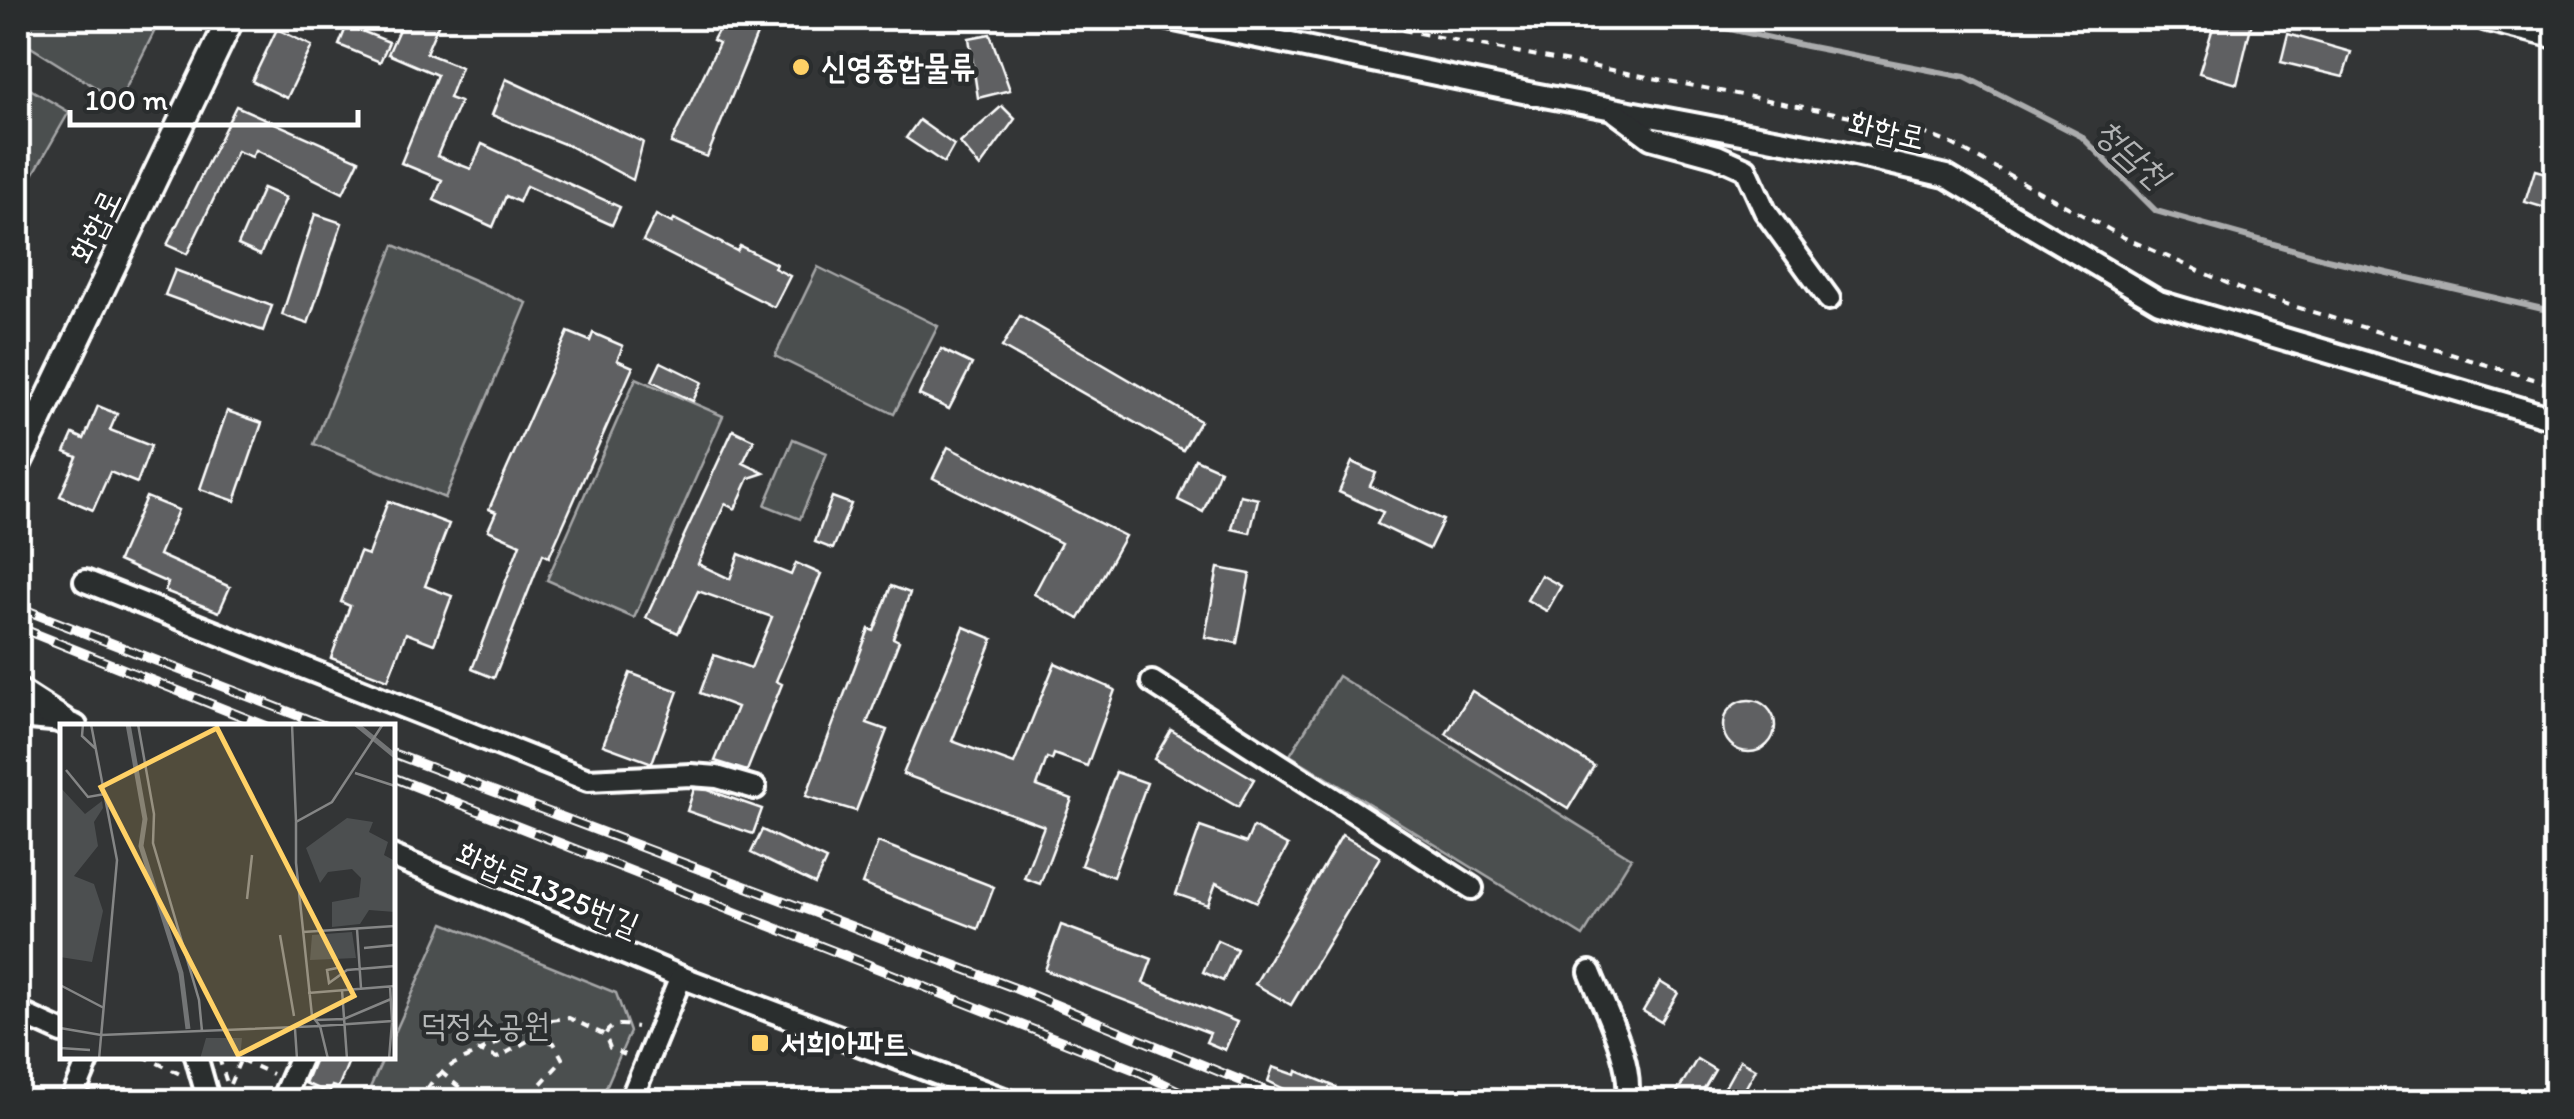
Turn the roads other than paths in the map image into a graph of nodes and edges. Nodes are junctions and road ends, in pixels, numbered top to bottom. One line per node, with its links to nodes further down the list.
1 (231, 18): 8 (main road, 화합로)
2 (1165, 18): 5 (street, 화합로)
3 (2499, 19): 4 (main road)
4 (2556, 35)
5 (1611, 108): 6 (street); 7 (street, 화합로)
6 (1828, 299)
7 (2556, 419)
8 (18, 463)
9 (85, 581): 14 (street)
10 (1152, 682): 16 (street)
11 (18, 692): 13 (main road)
12 (18, 718): 13 (street)
13 (70, 724)
14 (755, 788)
15 (395, 857): 18 (street, 화합로1325번길)
16 (1472, 888)
17 (1590, 972): 29 (street)
18 (681, 977): 27 (street); 28 (street, 화합로1325번길)
19 (18, 1012): 20 (street)
20 (60, 1031)
21 (89, 1059): 25 (street)
22 (197, 1059): 26 (street)
23 (300, 1059): 24 (street)
24 (284, 1095)
25 (71, 1102)
26 (209, 1102)
27 (630, 1102)
28 (1012, 1102)
29 (1626, 1102)

